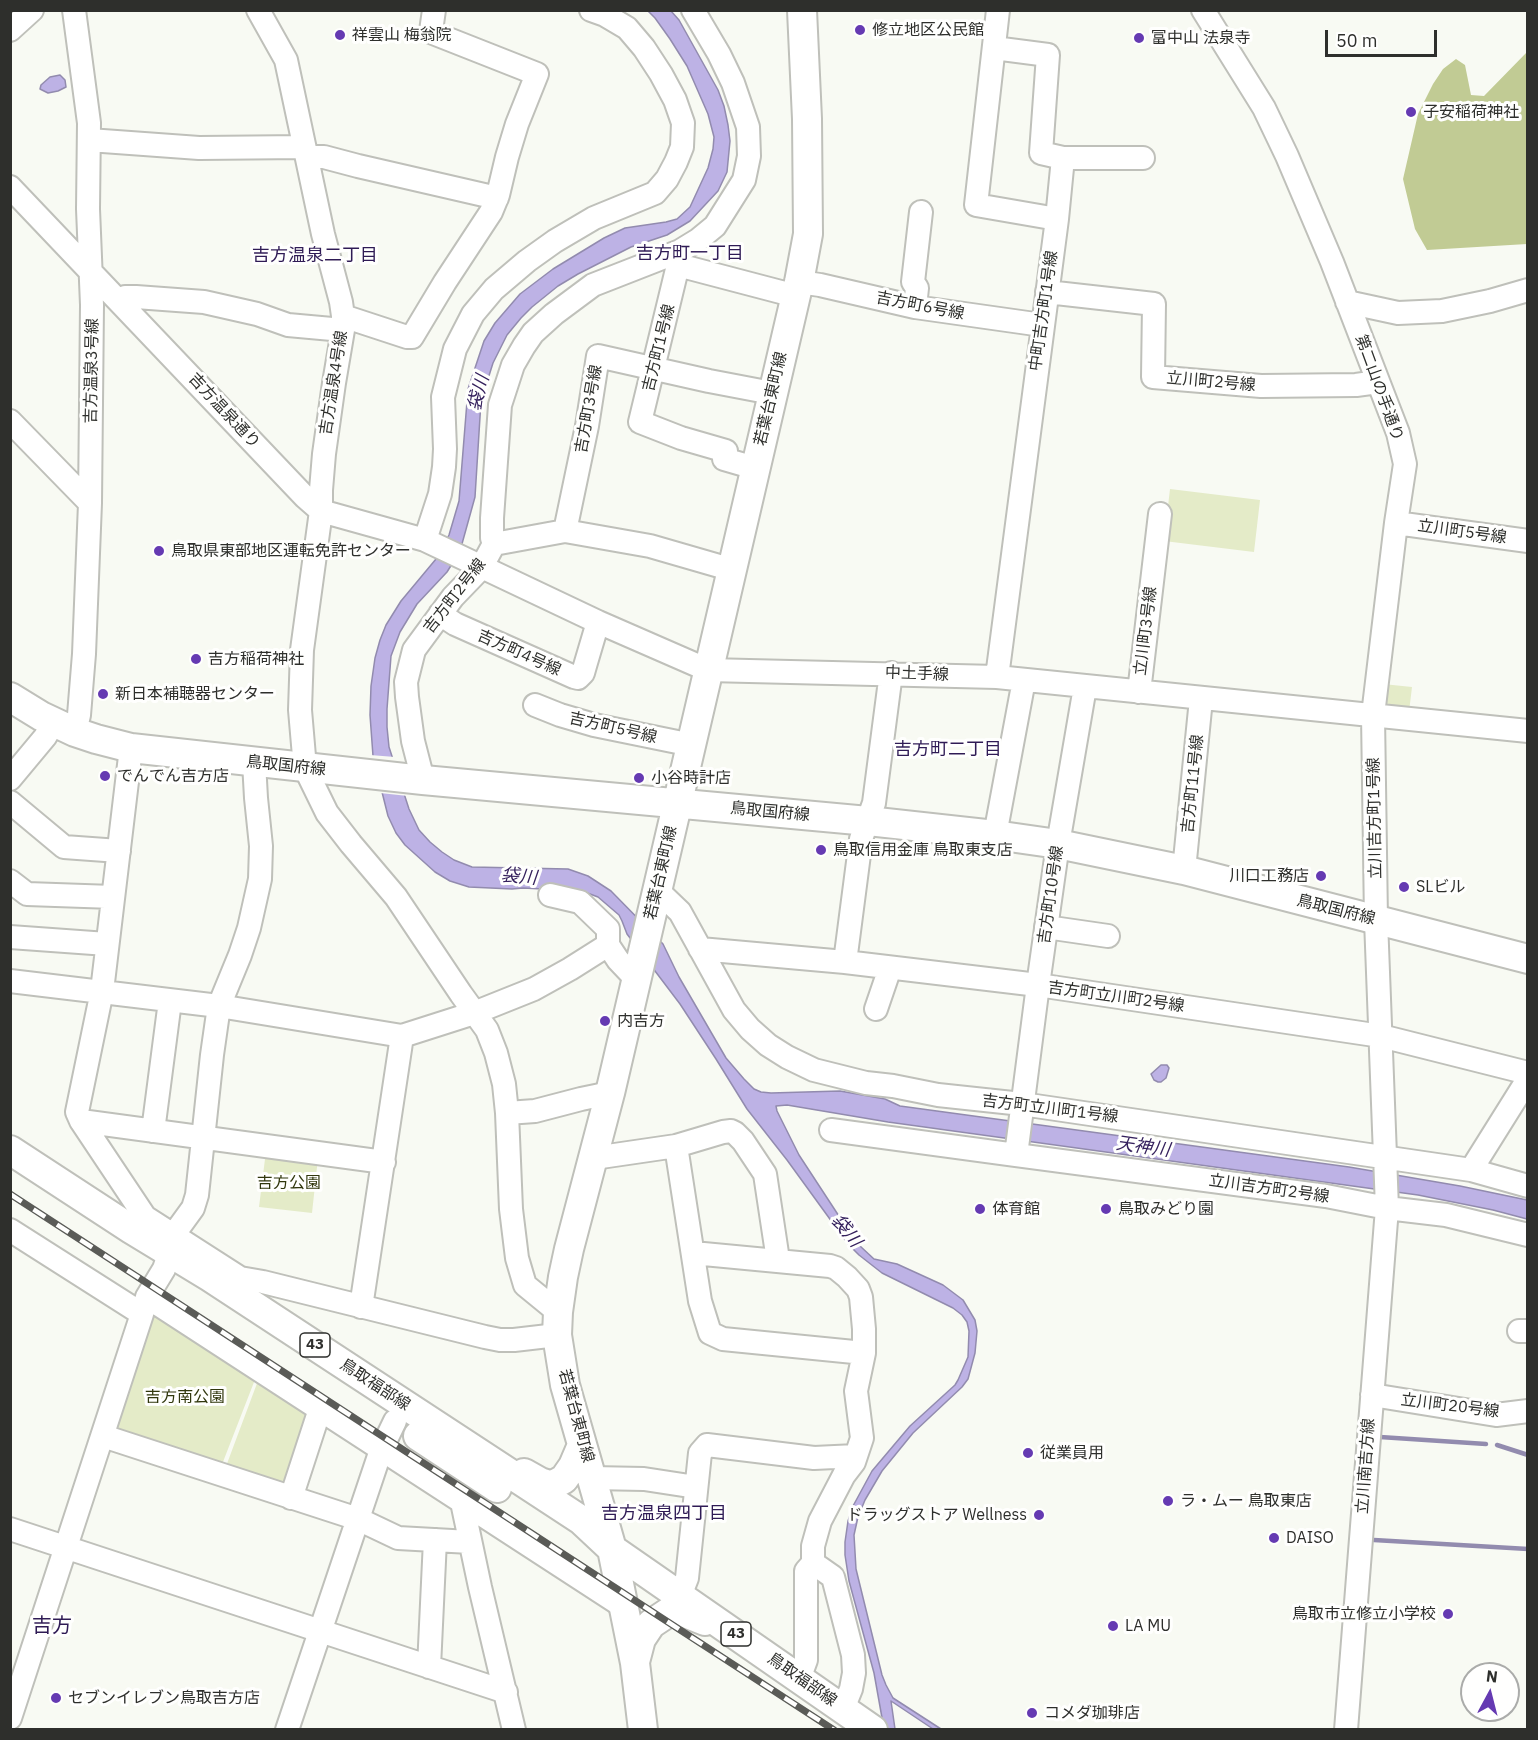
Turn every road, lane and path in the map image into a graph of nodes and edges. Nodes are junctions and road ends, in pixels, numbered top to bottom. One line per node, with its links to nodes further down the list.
1 (32, 10): 10 (street)
2 (74, 10): 12 (street, 吉方温泉3号線)
3 (258, 10): 13 (street, 吉方温泉4号線)
4 (434, 10): 17 (street)
5 (591, 10): 41 (street)
6 (693, 10): 20 (street)
7 (802, 10): 22 (main road, 若葉台東町線)
8 (998, 10): 11 (street)
9 (1203, 10): 26 (street, 第二山の手通り)
10 (10, 30)
11 (994, 48): 14 (street); 19 (street)
12 (89, 140): 13 (street); 21 (street, 吉方温泉3号線)
13 (306, 152): 17 (street); 28 (street, 吉方温泉4号線)
14 (1063, 158): 15 (street); 19 (street, 中町吉方町1号線)
15 (1143, 158)
16 (10, 187): 21 (street, 吉方温泉通り)
17 (497, 198): 28 (street)
18 (921, 212): 27 (street)
19 (1057, 219): 24 (street, 中町吉方町1号線)
20 (679, 258): 22 (street); 30 (street, 吉方町1号線); 42 (street)
21 (90, 270): 25 (street, 吉方温泉通り); 35 (street, 吉方温泉3号線)
22 (798, 289): 27 (street, 吉方町6号線); 32 (main road, 若葉台東町線)
23 (1527, 290): 26 (street)
24 (1047, 292): 29 (street, 中町吉方町1号線); 31 (street, 立川町2号線)
25 (118, 300): 28 (street); 36 (street, 吉方温泉通り)
26 (1347, 302): 31 (street, 第二山の手通り)
27 (915, 307): 29 (street, 吉方町6号線)
28 (343, 323): 36 (street, 吉方温泉4号線)
29 (1042, 325): 49 (street, 中町吉方町1号線)
30 (653, 368): 32 (street, 吉方町3号線); 34 (street, 吉方町1号線); 39 (street, 吉方町3号線)
31 (1378, 382): 38 (street, 第二山の手通り)
32 (772, 393): 34 (main road, 若葉台東町線)
33 (10, 421): 35 (street)
34 (755, 468): 44 (main road, 若葉台東町線)
35 (90, 503): 57 (street, 吉方温泉3号線)
36 (321, 511): 41 (street, 吉方温泉通り); 62 (street, 吉方温泉4号線)
37 (1160, 514): 52 (street, 立川町3号線)
38 (1396, 523): 40 (street, 立川町5号線); 56 (street, 第二山の手通り)
39 (565, 531): 42 (street, 吉方町2号線); 44 (street, 吉方町2号線)
40 (1527, 541)
41 (427, 542): 43 (street, 吉方温泉通り)
42 (494, 544): 43 (street, 吉方町2号線)
43 (478, 566): 45 (street, 吉方町2号線); 46 (street, 中土手線)
44 (733, 570): 47 (main road, 若葉台東町線)
45 (440, 614): 46 (street, 吉方町4号線); 64 (street, 吉方町2号線)
46 (598, 622): 47 (street, 中土手線)
47 (708, 670): 48 (street, 中土手線); 59 (main road, 若葉台東町線)
48 (891, 673): 49 (street, 中土手線); 67 (street)
49 (997, 677): 50 (street, 中土手線)
50 (1023, 681): 51 (street, 中土手線); 68 (street)
51 (1085, 687): 52 (street, 中土手線); 69 (street, 吉方町10号線)
52 (1139, 692): 54 (street, 中土手線)
53 (10, 697): 57 (main road, 鳥取国府線)
54 (1201, 699): 56 (street, 中土手線); 71 (street, 吉方町11号線)
55 (535, 705): 59 (street, 吉方町5号線)
56 (1373, 715): 58 (street); 76 (street, 立川吉方町1号線)
57 (64, 727): 60 (main road, 鳥取国府線); 63 (street)
58 (1527, 731)
59 (692, 745): 66 (main road, 若葉台東町線)
60 (131, 748): 61 (main road, 鳥取国府線); 70 (street)
61 (254, 762): 62 (main road, 鳥取国府線); 91 (street)
62 (305, 768): 64 (main road, 鳥取国府線); 93 (street)
63 (10, 779)
64 (421, 780): 66 (main road, 鳥取国府線)
65 (10, 802): 70 (street)
66 (678, 803): 67 (main road, 鳥取国府線); 74 (main road, 若葉台東町線)
67 (868, 821): 68 (main road, 鳥取国府線); 84 (street)
68 (995, 835): 69 (main road, 鳥取国府線)
69 (1058, 844): 71 (main road, 鳥取国府線); 77 (street, 吉方町10号線)
70 (118, 851): 75 (street)
71 (1184, 870): 76 (main road, 鳥取国府線)
72 (10, 881): 75 (street)
73 (550, 895): 81 (street)
74 (656, 896): 82 (street, 吉方町立川町1号線); 86 (main road, 若葉台東町線)
75 (113, 897): 80 (street)
76 (1376, 920): 83 (main road, 鳥取国府線); 95 (street)
77 (1046, 927): 78 (street); 88 (street, 吉方町10号線)
78 (1108, 936)
79 (10, 937): 80 (street)
80 (107, 944): 89 (street)
81 (608, 945): 86 (street); 93 (street)
82 (700, 949): 84 (street, 吉方町立川町2号線); 99 (street, 吉方町立川町1号線)
83 (1527, 959)
84 (846, 962): 85 (street, 吉方町立川町2号線)
85 (890, 968): 88 (street, 吉方町立川町2号線); 92 (street)
86 (638, 973): 98 (main road, 若葉台東町線)
87 (10, 981): 89 (street)
88 (1038, 985): 95 (street, 吉方町立川町2号線); 99 (street, 吉方町10号線)
89 (102, 991): 90 (street); 101 (street)
90 (170, 1001): 91 (street); 103 (street)
91 (219, 1006): 94 (street); 104 (street)
92 (876, 1009)
93 (474, 1013): 94 (street); 100 (street)
94 (402, 1036): 110 (street)
95 (1381, 1036): 96 (street, 吉方町立川町2号線); 109 (street)
96 (1527, 1073)
97 (1527, 1078): 112 (street)
98 (610, 1093): 100 (street); 108 (main road, 若葉台東町線)
99 (1022, 1108): 107 (street, 吉方町10号線); 109 (street, 吉方町立川町1号線)
100 (507, 1113): 122 (street)
101 (81, 1121): 103 (street); 117 (street)
102 (831, 1130): 107 (street, 立川吉方町2号線)
103 (153, 1131): 104 (street)
104 (203, 1137): 110 (street); 117 (street)
105 (676, 1146): 108 (street); 118 (street); 119 (street)
106 (10, 1150): 117 (main road, 鳥取福部線 / 43)
107 (1016, 1152): 114 (street, 立川吉方町2号線)
108 (594, 1158): 122 (main road, 若葉台東町線)
109 (1386, 1159): 112 (street, 吉方町立川町1号線); 114 (street, 立川南吉方線)
110 (384, 1162): 121 (street)
111 (10, 1168): 117 (main road, 鳥取福部線 / 43)
112 (1471, 1170): 113 (street, 吉方町立川町1号線)
113 (1527, 1186)
114 (1387, 1205): 116 (street, 立川吉方町2号線); 124 (street, 立川南吉方線)
115 (10, 1230): 120 (street)
116 (1527, 1234)
117 (170, 1252): 120 (street); 121 (street); 127 (main road, 鳥取福部線 / 43); 131 (main road, 鳥取福部線 / 43)
118 (693, 1253): 119 (street); 123 (street)
119 (778, 1260): 123 (street)
120 (144, 1306): 125 (street); 128 (street)
121 (361, 1307): 122 (street)
122 (558, 1324): 129 (main road, 若葉台東町線)
123 (864, 1353): 132 (street)
124 (1372, 1395): 126 (street, 立川町20号線); 157 (street, 立川南吉方線)
125 (320, 1409): 130 (street); 135 (street)
126 (1527, 1411)
127 (395, 1421): 130 (street); 142 (main road, 鳥取福部線 / 43)
128 (103, 1436): 135 (street); 141 (street)
129 (582, 1445): 131 (main road); 133 (main road, 若葉台東町線)
130 (381, 1450): 136 (street); 137 (street)
131 (476, 1451): 142 (main road, 鳥取福部線 / 43)
132 (856, 1456): 134 (street); 143 (street)
133 (592, 1478): 134 (street); 142 (main road, 若葉台東町線)
134 (696, 1487): 144 (street)
135 (291, 1498): 137 (street)
136 (462, 1502): 140 (street); 145 (street)
137 (358, 1520): 139 (street); 146 (street)
138 (10, 1529): 141 (street)
139 (435, 1540): 140 (street); 149 (street)
140 (471, 1542): 151 (street)
141 (65, 1547): 146 (street); 152 (street)
142 (612, 1550): 144 (main road, 鳥取福部線 / 43); 145 (main road, 若葉台東町線)
143 (813, 1563): 150 (street); 153 (street)
144 (680, 1596): 147 (main road, 鳥取福部線 / 43)
145 (624, 1607): 148 (main road, 若葉台東町線)
146 (320, 1630): 149 (street); 154 (street)
147 (740, 1636): 148 (main road); 150 (main road, 鳥取福部線 / 43)
148 (635, 1663): 156 (main road, 若葉台東町線)
149 (429, 1667): 151 (street)
150 (799, 1679): 153 (main road, 鳥取福部線 / 43)
151 (506, 1692): 155 (street)
152 (10, 1718)
153 (858, 1720)
154 (287, 1730)
155 (514, 1730)
156 (643, 1730)
157 (1346, 1730)

